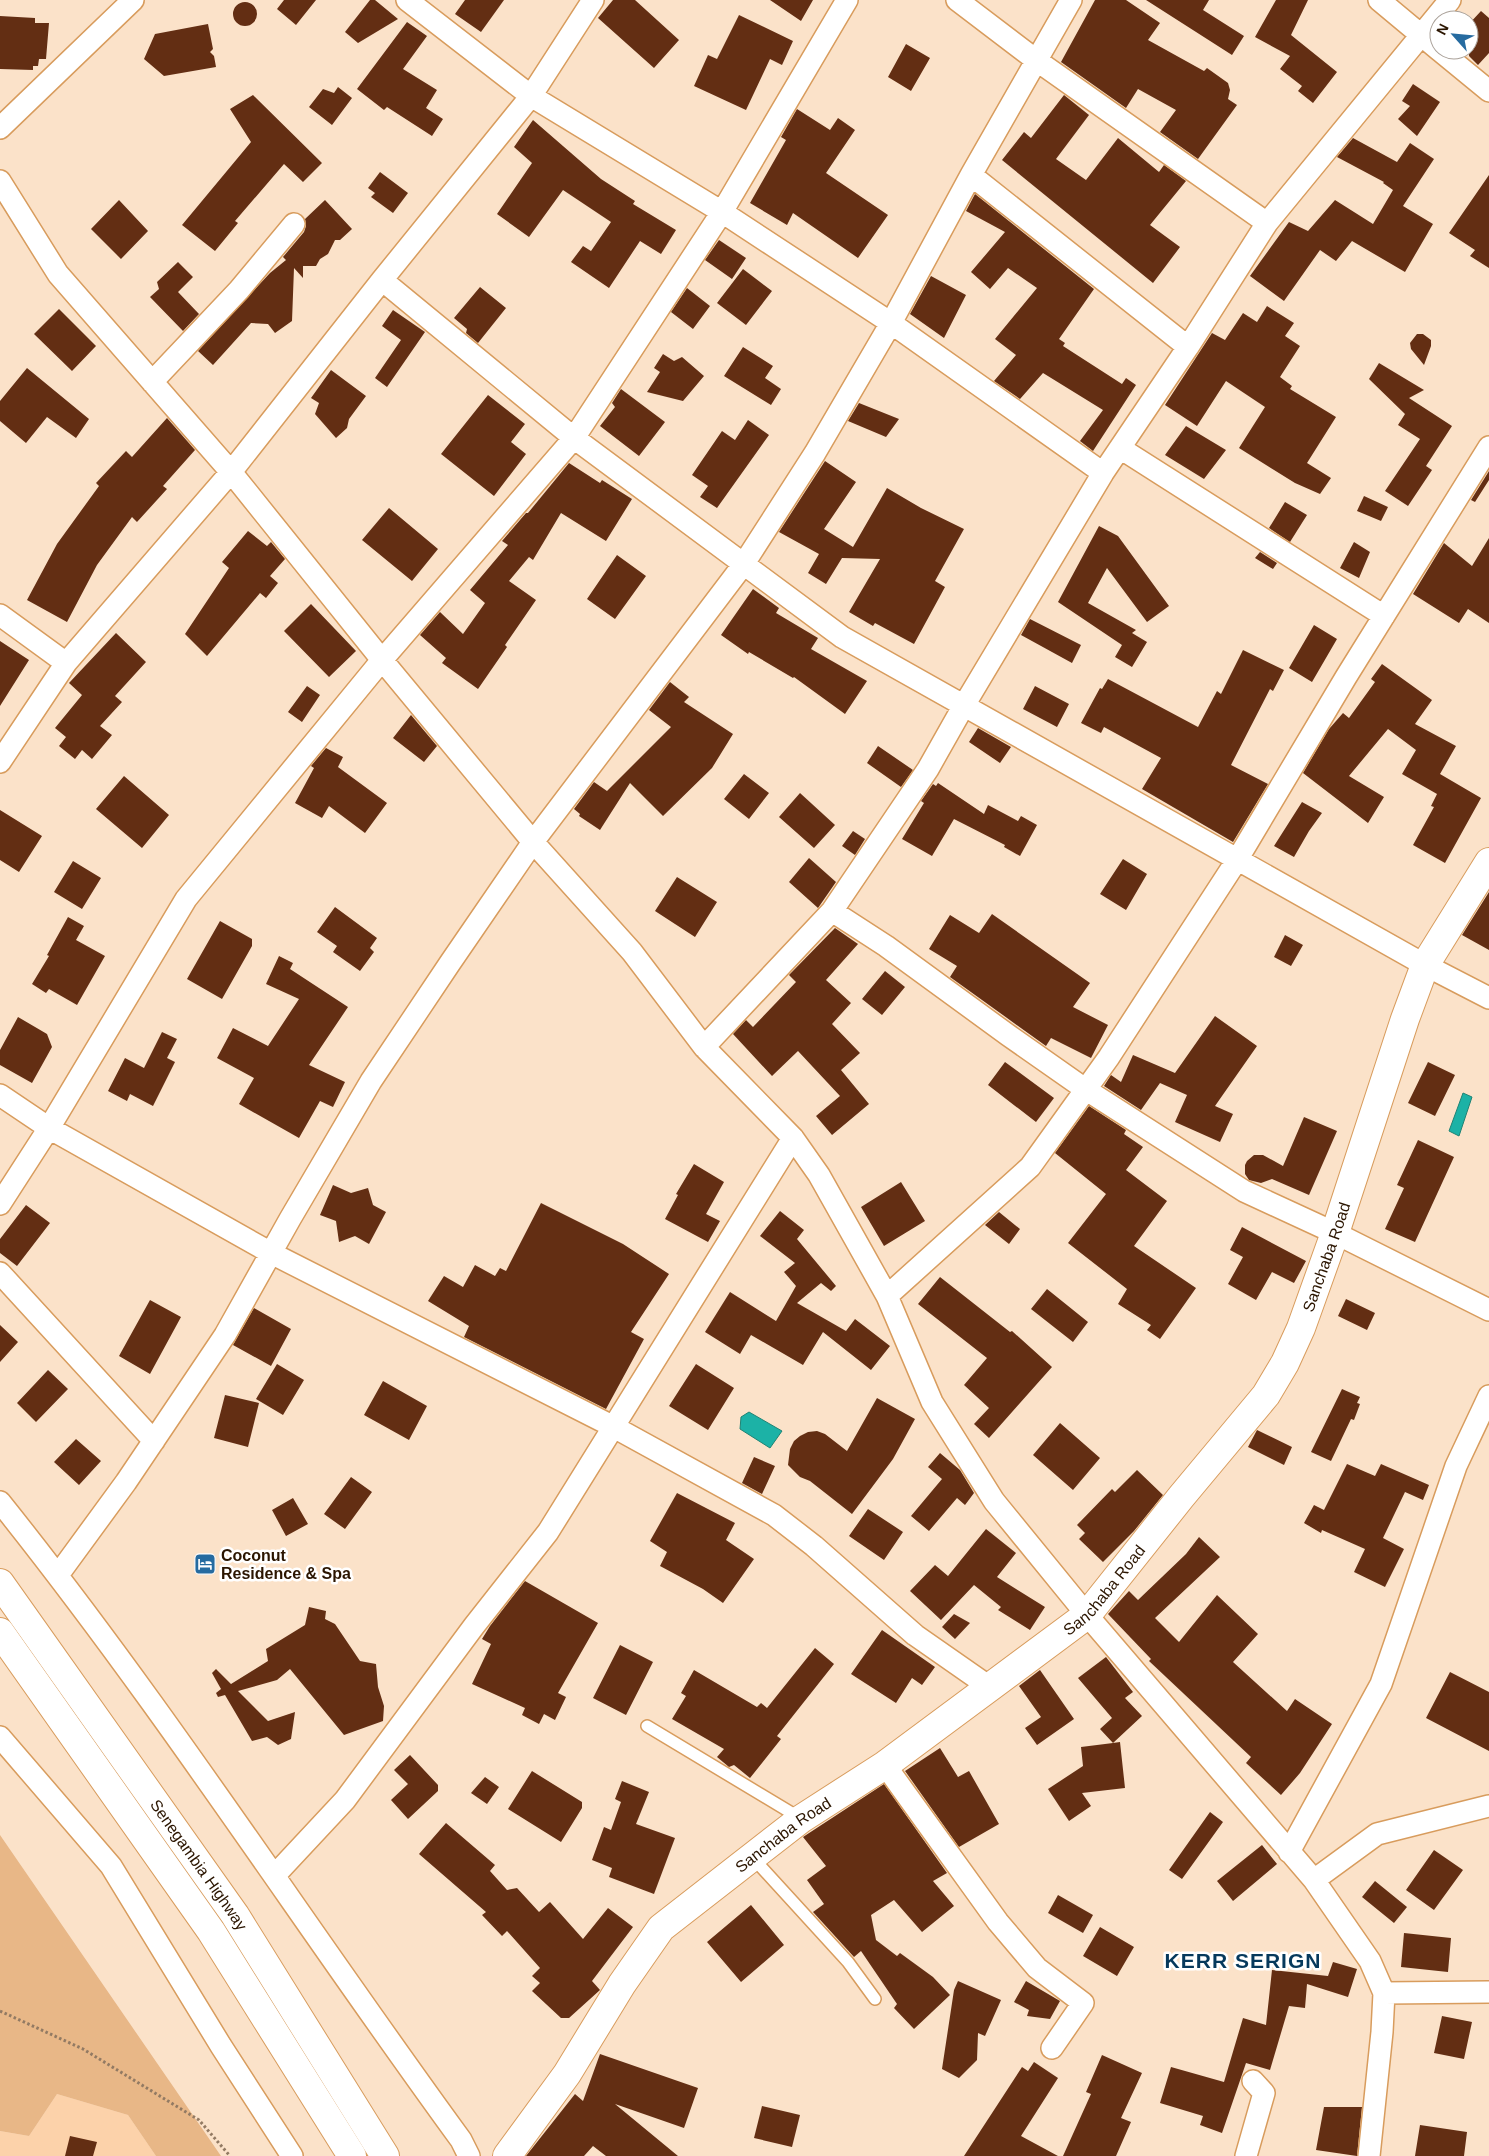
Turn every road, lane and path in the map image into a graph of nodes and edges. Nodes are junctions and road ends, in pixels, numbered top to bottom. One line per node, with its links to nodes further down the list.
1 (133, 0): 15 (street)
2 (407, 0): 14 (street)
3 (593, 0): 14 (street)
4 (847, 0): 18 (street)
5 (957, 0): 11 (street)
6 (1071, 0): 11 (street)
7 (1380, 0): 9 (street)
8 (1450, 0): 9 (street)
9 (1422, 36): 10 (street); 19 (street)
10 (1429, 42)
11 (1036, 60): 16 (street); 19 (street)
12 (1451, 60): 13 (street)
13 (1489, 91)
14 (531, 96): 18 (street); 21 (street)
15 (0, 128)
16 (971, 175): 22 (street); 23 (street)
17 (0, 181): 24 (street)
18 (722, 212): 22 (street); 25 (street)
19 (1267, 222): 23 (street)
20 (294, 224): 24 (street)
21 (382, 280): 25 (street); 28 (street)
22 (890, 323): 29 (street); 30 (street)
23 (1188, 347): 27 (street)
24 (152, 382): 28 (street)
25 (574, 438): 30 (street); 33 (street)
26 (1489, 447): 32 (street)
27 (1120, 448): 29 (street); 32 (street)
28 (231, 472): 33 (street); 34 (street)
29 (1103, 473): 35 (street)
30 (744, 565): 35 (street); 37 (street)
31 (0, 615): 34 (street)
32 (1384, 616): 38 (street)
33 (382, 660): 37 (street); 46 (street)
34 (66, 663): 36 (street)
35 (963, 706): 38 (street); 40 (street)
36 (0, 762)
37 (533, 842): 43 (street); 50 (street)
38 (1237, 860): 41 (street); 44 (street)
39 (1489, 862): 41 (street, Sanchaba Road)
40 (832, 911): 43 (street); 44 (street)
41 (1425, 966): 42 (street); 49 (street, Sanchaba Road)
42 (1489, 998)
43 (704, 1046): 47 (street)
44 (1086, 1089): 49 (street); 52 (street)
45 (0, 1095): 46 (street)
46 (49, 1128): 48 (street); 50 (street)
47 (793, 1138): 52 (street); 55 (street)
48 (0, 1204)
49 (1335, 1233): 53 (street); 60 (street, Sanchaba Road)
50 (271, 1253): 55 (street); 56 (street)
51 (0, 1273): 56 (street)
52 (887, 1296): 60 (street)
53 (1489, 1310)
54 (1489, 1396): 68 (street)
55 (612, 1426): 62 (street); 70 (street)
56 (154, 1441): 58 (street)
57 (0, 1502): 58 (street)
58 (58, 1575): 70 (street)
59 (0, 1583): 81 (street, Senegambia Highway)
60 (1088, 1615): 62 (street, Sanchaba Road); 68 (street)
61 (0, 1632): 80 (street, Senegambia Highway)
62 (991, 1688): 65 (street, Sanchaba Road)
63 (647, 1726): 67 (lane)
64 (0, 1737): 79 (street)
65 (885, 1765): 67 (street, Sanchaba Road); 76 (street)
66 (1489, 1806): 71 (street)
67 (801, 1819): 69 (street, Sanchaba Road)
68 (1289, 1852): 71 (street)
69 (753, 1858): 74 (lane); 83 (street, Sanchaba Road)
70 (275, 1875): 82 (street)
71 (1314, 1880): 73 (street)
72 (1489, 1992): 73 (street)
73 (1384, 1994): 85 (street)
74 (875, 1999)
75 (0, 2011): 78 (path)
76 (1052, 2048)
77 (1253, 2081): 84 (street)
78 (230, 2156)
79 (292, 2156)
80 (352, 2156)
81 (385, 2156)
82 (469, 2156)
83 (507, 2156)
84 (1246, 2156)
85 (1369, 2156)

